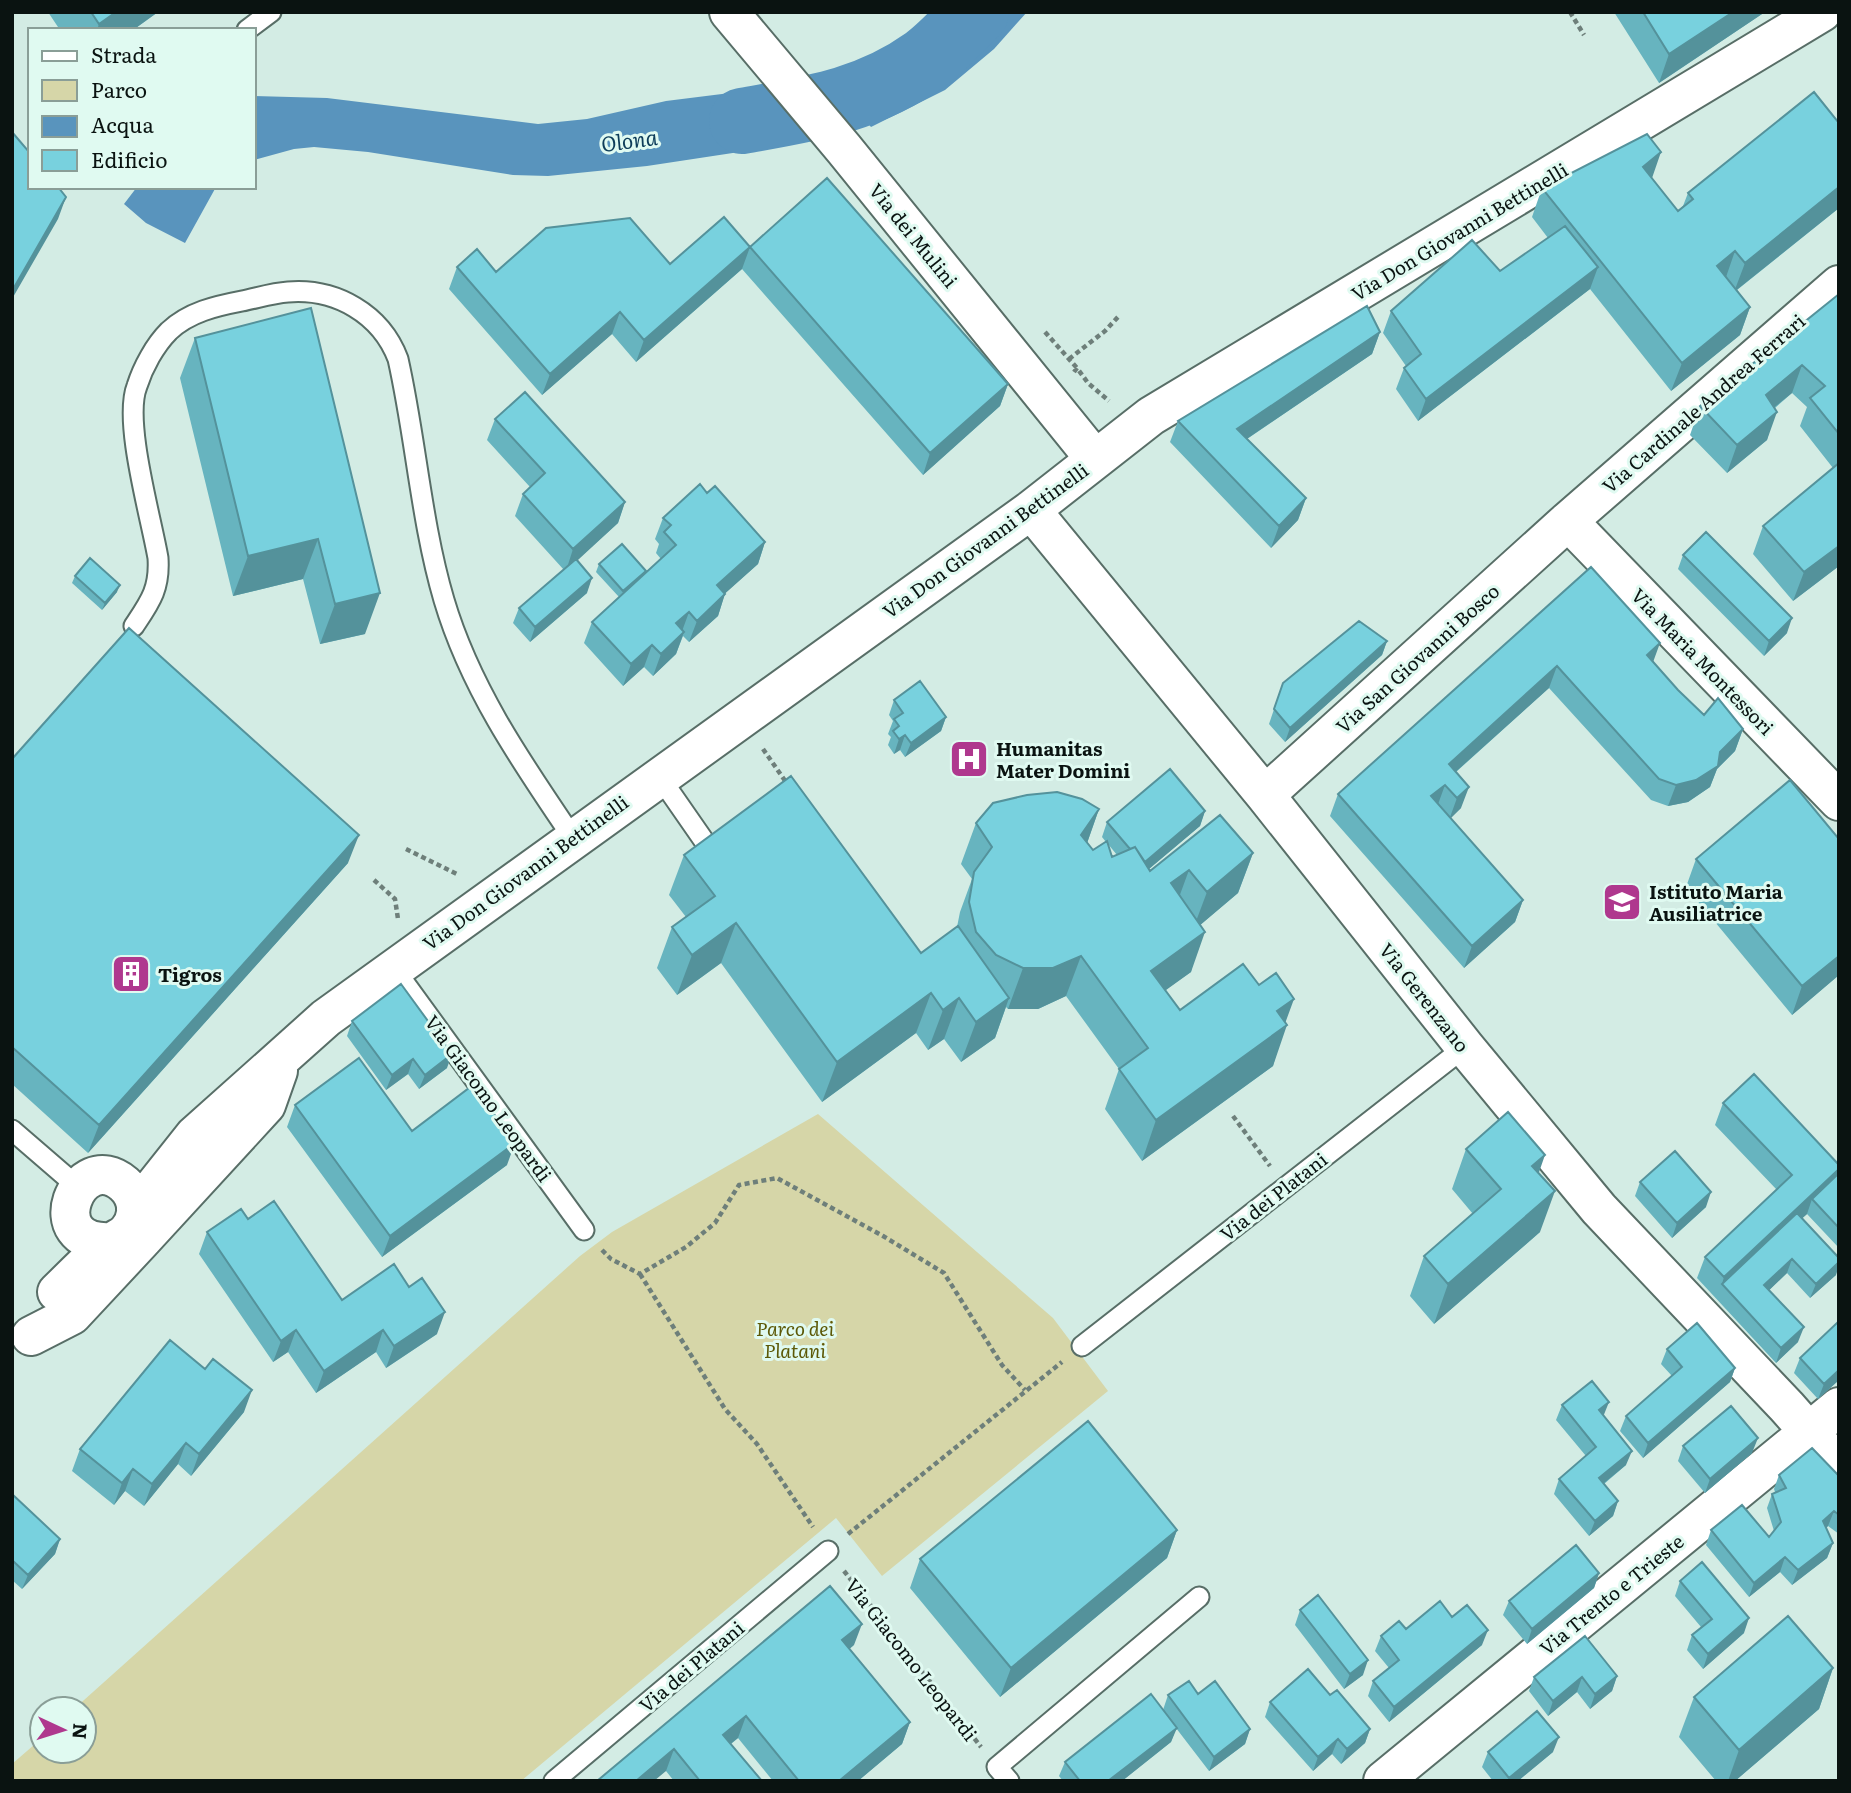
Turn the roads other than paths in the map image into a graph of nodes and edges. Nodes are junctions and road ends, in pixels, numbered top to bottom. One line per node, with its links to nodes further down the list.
1 (271, 12): 4 (lane)
2 (729, 12): 6 (street, Via dei Mulini)
3 (1822, 12): 6 (street, Via Don Giovanni Bettinelli)
4 (250, 28)
5 (1839, 285): 8 (street, Via Cardinale Andrea Ferrari)
6 (1095, 459): 7 (street, Via Don Giovanni Bettinelli)
7 (1031, 510): 10 (street, Via Don Giovanni Bettinelli); 11 (street, Via Gerenzano)
8 (1568, 521): 11 (street, Via San Giovanni Bosco); 12 (street, Via Maria Montessori)
9 (134, 626): 13 (lane)
10 (659, 776): 13 (street, Via Don Giovanni Bettinelli); 14 (lane)
11 (1265, 795): 16 (street, Via Gerenzano)
12 (1839, 801)
13 (573, 838): 15 (street, Via Don Giovanni Bettinelli)
14 (709, 848)
15 (393, 967): 17 (street, Via Don Giovanni Bettinelli); 22 (lane, Via Giacomo Leopardi)
16 (1465, 1048): 25 (lane, Via dei Platani); 28 (street, Via Gerenzano)
17 (284, 1053): 19 (street, Via Don Giovanni Bettinelli); 23 (street)
18 (12, 1130): 20 (lane)
19 (194, 1136): 20 (street, Via Don Giovanni Bettinelli); 23 (street, Via Don Giovanni Bettinelli)
20 (93, 1182): 21 (street, Via Don Giovanni Bettinelli); 23 (street)
21 (74, 1227): 23 (street); 24 (street, Via Don Giovanni Bettinelli)
22 (584, 1230)
23 (129, 1231): 24 (street, Via Don Giovanni Bettinelli); 26 (street)
24 (57, 1292): 26 (street, Via Don Giovanni Bettinelli)
25 (1082, 1346)
26 (21, 1347)
27 (1839, 1407): 28 (street, Via Trento e Trieste)
28 (1808, 1433): 29 (street, Via Gerenzano); 34 (street, Via Trento e Trieste)
29 (1839, 1466)
30 (828, 1551): 33 (lane, Via dei Platani)
31 (1199, 1597): 32 (lane)
32 (1003, 1774)
33 (554, 1781)
34 (1383, 1781)

